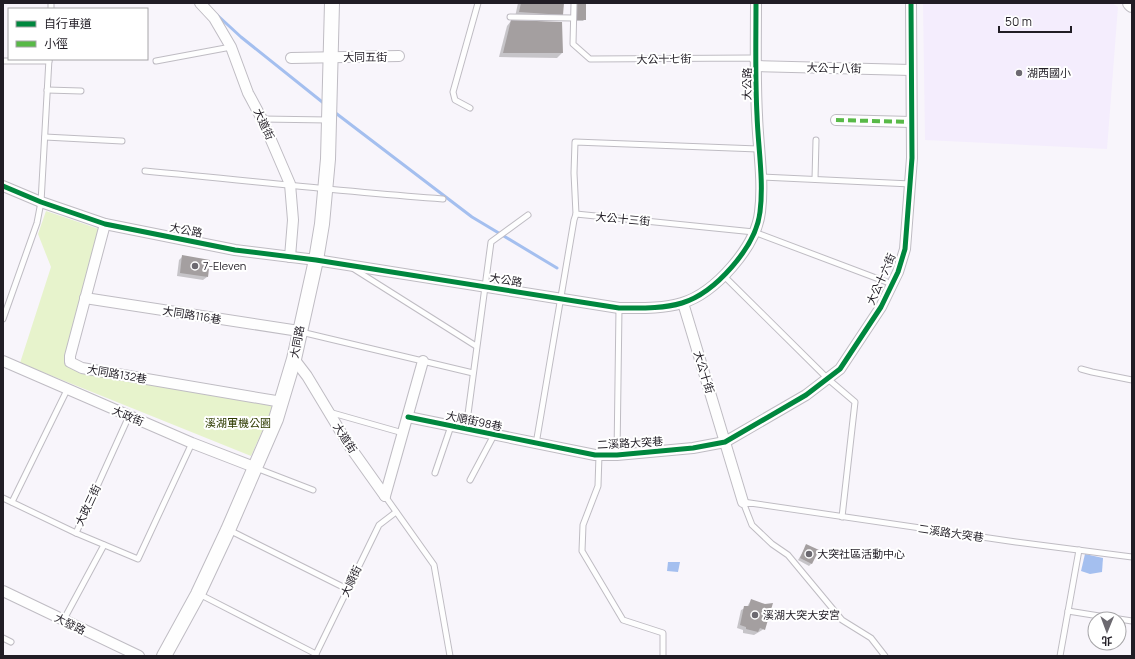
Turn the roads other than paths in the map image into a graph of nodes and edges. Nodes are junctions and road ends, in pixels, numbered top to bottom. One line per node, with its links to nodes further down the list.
1 (200, 3): 9 (street, 大道街)
2 (332, 3): 11 (street, 大同路)
3 (478, 3): 20 (lane)
4 (574, 3): 8 (lane)
5 (756, 3): 16 (street, 大公路)
6 (911, 3): 17 (street, 大公十六街)
7 (510, 17): 8 (lane)
8 (573, 18): 16 (lane, 大公十七街)
9 (231, 47): 14 (lane); 22 (street, 大道街)
10 (400, 56): 11 (street, 大同五街)
11 (331, 57): 12 (street, 大同五街); 21 (street, 大同路)
12 (291, 58)
13 (49, 60): 15 (lane); 18 (lane)
14 (156, 60)
15 (3, 61)
16 (757, 66): 17 (street, 大公十八街); 28 (street, 大公路)
17 (911, 70): 24 (street, 大公十六街)
18 (47, 90): 19 (lane); 25 (lane)
19 (81, 91)
20 (470, 108)
21 (330, 112): 22 (lane); 35 (street, 大同路)
22 (262, 119): 32 (street, 大道街)
23 (836, 120): 24 (street)
24 (911, 122): 33 (street, 大公十六街)
25 (45, 137): 27 (lane); 37 (lane)
26 (816, 140): 31 (lane)
27 (122, 141)
28 (758, 149): 30 (street, 大公路); 38 (lane)
29 (145, 171): 32 (lane)
30 (760, 176): 31 (lane); 41 (street, 大公路)
31 (815, 179): 33 (lane)
32 (290, 184): 35 (lane); 42 (street, 大道街)
33 (910, 184): 46 (street, 大公十六街)
34 (3, 186): 37 (street, 大公路)
35 (324, 190): 36 (lane); 43 (street, 大同路)
36 (443, 199)
37 (42, 202): 40 (street, 大公路); 52 (lane)
38 (576, 214): 41 (lane, 大公十三街); 49 (lane)
39 (528, 215): 47 (lane)
40 (105, 224): 42 (street, 大公路); 48 (street, 大同路132巷)
41 (754, 232): 45 (street, 大公路); 46 (lane, 大公十三街)
42 (290, 257): 43 (street, 大公路)
43 (316, 260): 44 (street, 大公路); 53 (street, 大同路)
44 (348, 266): 47 (street, 大公路); 54 (lane)
45 (724, 276): 50 (street, 大公路); 60 (lane)
46 (892, 284): 60 (street, 大公十六街)
47 (484, 287): 49 (street, 大公路); 54 (lane)
48 (85, 298): 53 (street, 大同路116巷); 63 (street, 大同路132巷)
49 (562, 299): 51 (street, 大公路); 73 (lane)
50 (683, 303): 51 (street, 大公路); 71 (street, 大公十街)
51 (619, 308): 75 (lane)
52 (3, 319)
53 (299, 331): 55 (street, 大同路); 57 (lane)
54 (476, 346): 59 (lane)
55 (294, 359): 63 (street, 大同路); 64 (street, 大道街)
56 (3, 361): 62 (street, 大政街)
57 (423, 361): 59 (lane); 66 (street)
58 (1081, 369): 61 (lane)
59 (473, 373): 68 (lane)
60 (828, 380): 71 (street, 大公十六街); 85 (lane)
61 (1132, 380)
62 (67, 390): 65 (street, 大政街); 82 (lane)
63 (282, 402): 76 (street, 大同路)
64 (328, 412): 69 (lane); 80 (street, 大道街)
65 (129, 416): 72 (street, 大政街); 87 (lane, 大政三街)
66 (408, 417): 67 (street, 大順街98巷); 69 (street)
67 (451, 426): 68 (street, 大順街98巷); 77 (lane)
68 (466, 429): 70 (street, 大順街98巷)
69 (403, 433): 80 (street)
70 (494, 435): 73 (street, 大順街98巷); 78 (lane)
71 (725, 442): 75 (street, 二溪路大突巷); 83 (street, 大公十街)
72 (192, 443): 76 (street, 大政街); 88 (lane, 大政三街)
73 (536, 444): 74 (street, 二溪路大突巷)
74 (599, 455): 75 (street, 二溪路大突巷); 103 (lane, 二溪路大突巷)
75 (617, 455)
76 (254, 467): 79 (lane); 86 (street, 大同路)
77 (435, 473)
78 (470, 480)
79 (313, 490)
80 (385, 496): 84 (lane)
81 (3, 498): 82 (lane)
82 (12, 502): 87 (lane)
83 (743, 502): 85 (lane, 二溪路大突巷); 104 (lane)
84 (396, 512): 91 (lane, 大順街); 102 (lane)
85 (842, 517): 89 (lane, 二溪路大突巷)
86 (228, 530): 91 (lane); 93 (street, 大同路)
87 (76, 532): 88 (lane, 大政三街)
88 (104, 544): 96 (lane)
89 (1079, 550): 90 (lane, 二溪路大突巷); 94 (lane)
90 (1132, 557)
91 (347, 589): 99 (lane, 大順街)
92 (3, 591): 96 (street, 大發路)
93 (198, 594): 99 (lane); 101 (street, 大同路)
94 (1068, 611): 95 (lane); 105 (lane)
95 (1087, 614)
96 (64, 621): 100 (street, 大發路)
97 (3, 638): 98 (lane)
98 (11, 642)
99 (316, 655)
100 (139, 656)
101 (164, 656)
102 (450, 656)
103 (663, 656)
104 (885, 656)
105 (1060, 656)

